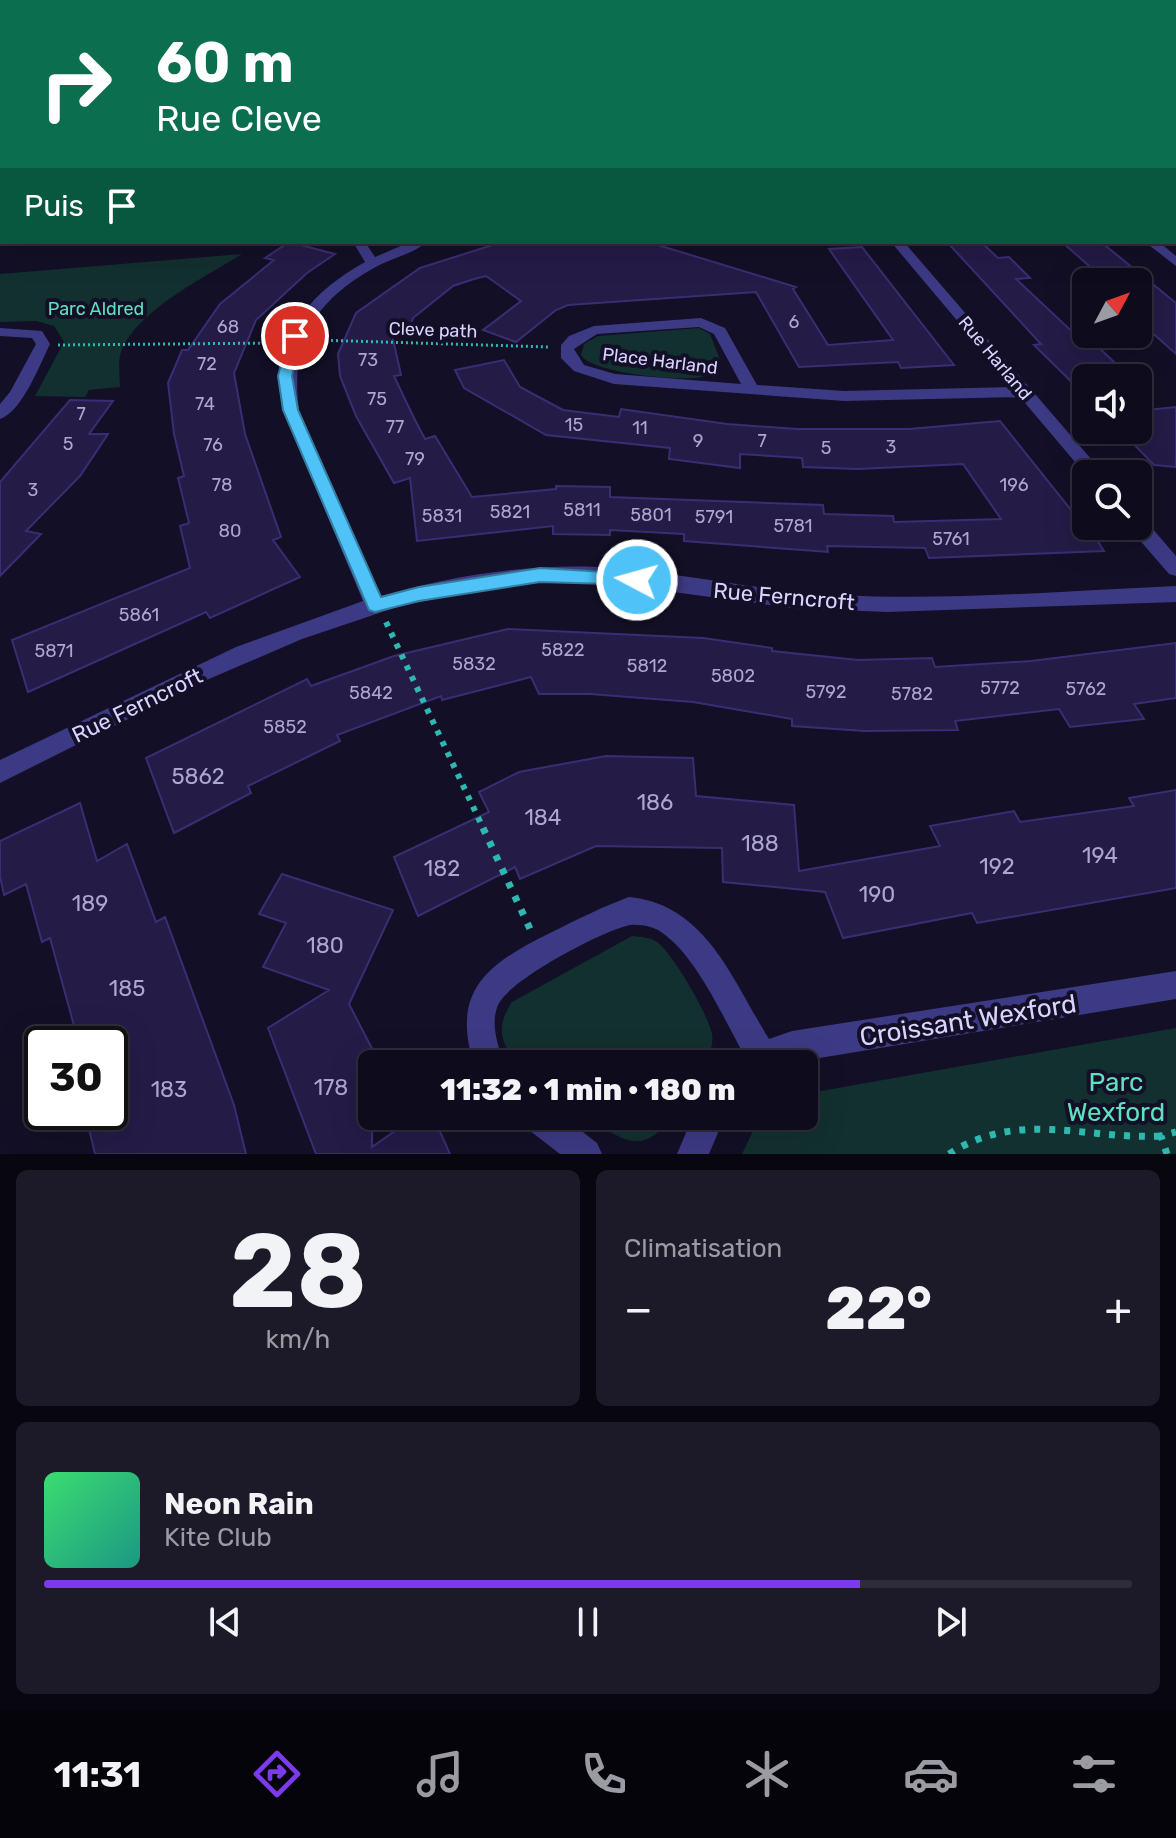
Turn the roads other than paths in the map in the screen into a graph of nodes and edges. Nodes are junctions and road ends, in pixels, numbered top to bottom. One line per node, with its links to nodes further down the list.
1 (360, 244): 5 (street)
2 (416, 244): 5 (street)
3 (899, 244): 9 (street, Rue Harland)
4 (1154, 244): 6 (street)
5 (372, 262): 15 (street)
6 (1176, 262)
7 (0, 332): 10 (street)
8 (752, 390): 8 (street, Place Harland); 9 (street, Place Harland)
9 (1024, 392): 11 (street, Rue Harland)
10 (0, 414)
11 (1083, 460)
12 (1151, 540): 13 (street)
13 (1176, 569)
14 (1176, 594): 15 (street, Rue Ferncroft)
15 (380, 613): 16 (street, Rue Ferncroft)
16 (0, 772)
17 (1176, 985): 20 (street, Croissant Wexford)
18 (483, 1050): 19 (street, Croissant Wexford)
19 (752, 1050)
20 (782, 1050)
21 (554, 1130): 23 (street)
22 (703, 1130): 24 (street)
23 (586, 1154)
24 (693, 1154)

